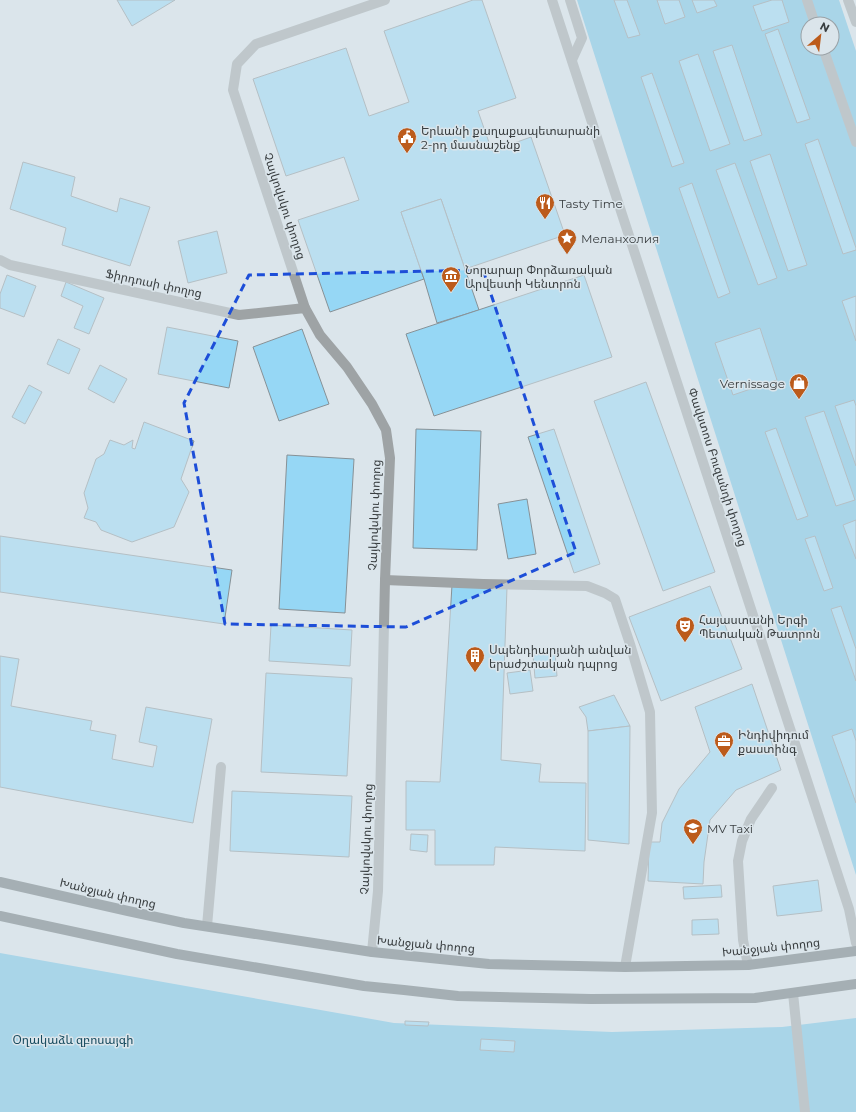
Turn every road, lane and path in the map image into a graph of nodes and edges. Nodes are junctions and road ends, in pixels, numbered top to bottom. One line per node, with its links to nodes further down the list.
1 (385, 0): 12 (street, Չայկովսկու փողոց)
2 (552, 0): 9 (street, Փավստոս Բուզանդի փողոց)
3 (570, 0): 9 (street)
4 (806, 0): 6 (street)
5 (848, 0): 7 (street)
6 (812, 16)
7 (856, 22)
8 (826, 56): 10 (street)
9 (572, 60): 17 (street, Փավստոս Բուզանդի փողոց)
10 (856, 142)
11 (0, 260): 12 (street, Ֆիրդուսի փողոց)
12 (305, 308): 13 (street, Չայկովսկու փողոց)
13 (385, 580): 22 (street, Չայկովսկու փողոց); 24 (street)
14 (221, 767): 19 (street)
15 (772, 788): 23 (street)
16 (0, 882): 19 (main road, Խանջյան փողոց)
17 (852, 908): 20 (street, Փավստոս Բուզանդի փողոց)
18 (0, 916): 26 (main road)
19 (207, 926): 22 (main road, Խանջյան փողոց)
20 (856, 943)
21 (856, 951): 23 (main road, Խանջյան փողոց)
22 (372, 952): 24 (main road, Խանջյան փողոց)
23 (748, 965): 24 (main road, Խանջյան փողոց)
24 (625, 967)
25 (856, 984): 26 (main road)
26 (794, 993): 27 (street)
27 (805, 1112)

